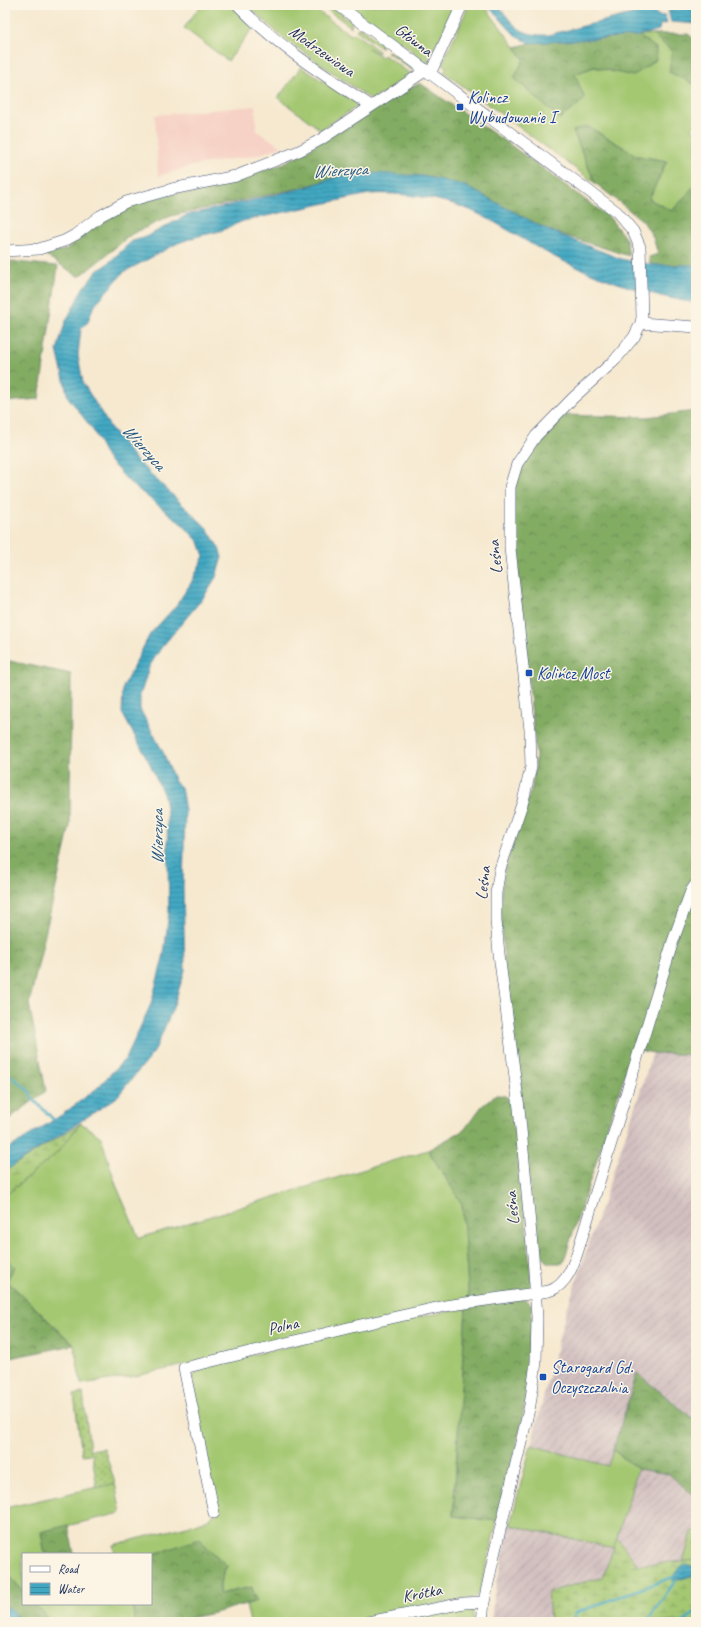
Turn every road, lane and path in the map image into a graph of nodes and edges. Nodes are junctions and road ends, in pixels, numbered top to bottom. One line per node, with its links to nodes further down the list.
1 (238, 5): 5 (street, Modrzewiowa)
2 (338, 5): 4 (street, Główna)
3 (462, 5): 4 (street)
4 (428, 72): 5 (street); 7 (street, Główna)
5 (371, 106): 6 (street)
6 (5, 251)
7 (641, 260): 8 (street, Leśna)
8 (641, 323): 9 (street); 11 (street, Leśna)
9 (696, 327)
10 (696, 884): 11 (street)
11 (536, 1293): 12 (street, Polna); 13 (street, Leśna)
12 (214, 1513)
13 (484, 1602): 14 (street, Krótka); 15 (street, Leśna)
14 (368, 1622)
15 (482, 1622)

